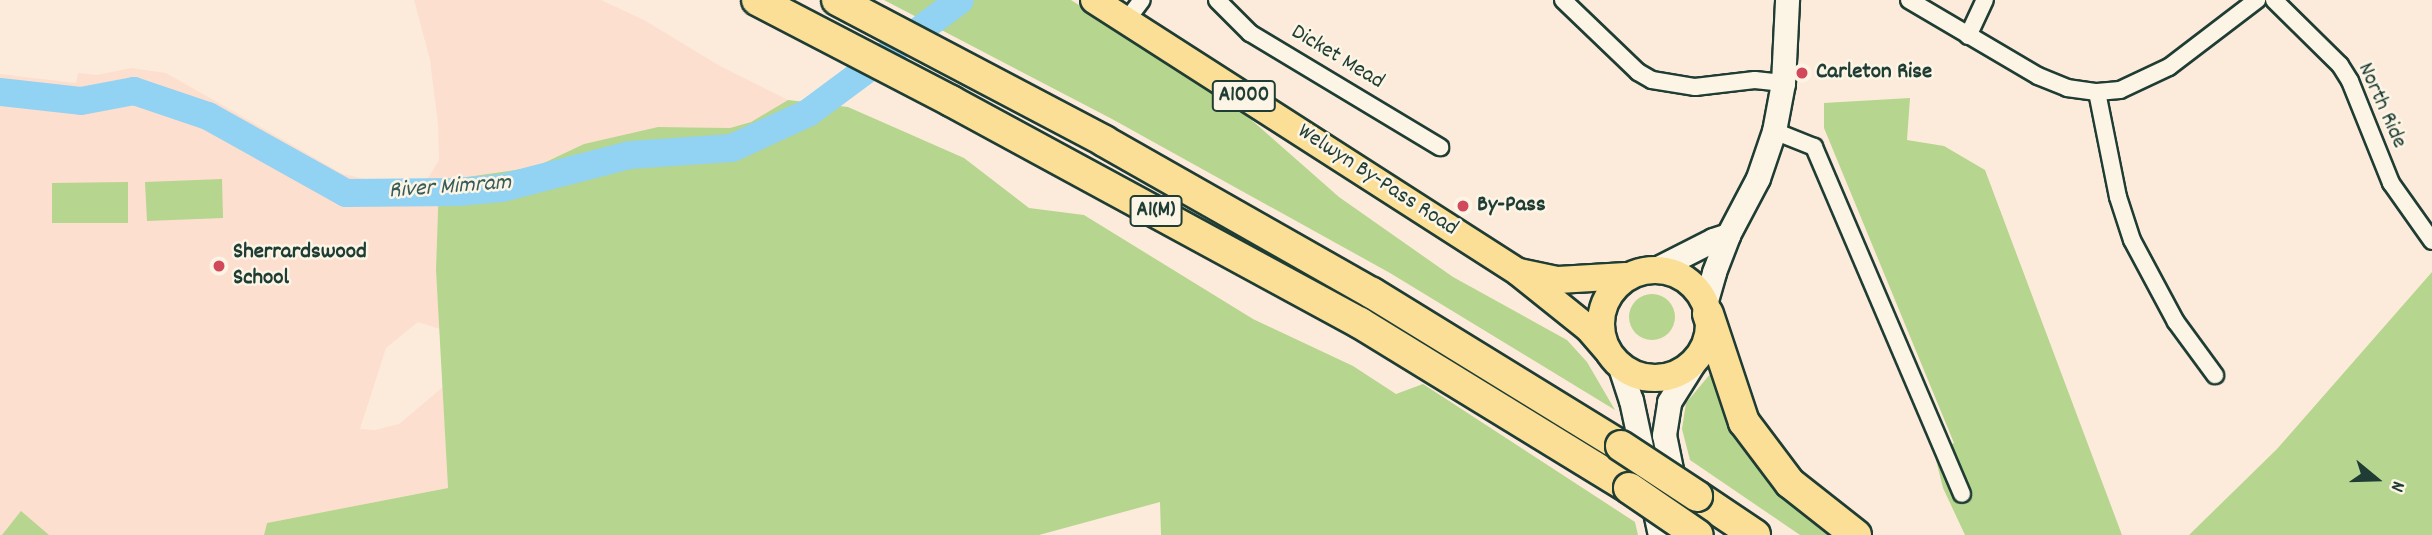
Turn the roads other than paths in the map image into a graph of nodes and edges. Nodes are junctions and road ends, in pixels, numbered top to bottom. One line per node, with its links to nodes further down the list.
1 (757, 0): 30 (highway, A1(M), bridge)
2 (1094, 0): 12 (main road, Welwyn By-Pass Road / A1000)
3 (1142, 0): 12 (street)
4 (1217, 0): 17 (street, Dicket Mead)
5 (1563, 0): 14 (street)
6 (1787, 0): 14 (main road)
7 (1909, 0): 13 (street)
8 (1985, 0): 13 (street)
9 (2257, 0): 15 (street)
10 (2274, 0): 19 (street, North Ride)
11 (847, 5): 31 (highway, A1(M), bridge)
12 (1126, 21): 21 (main road, Welwyn By-Pass Road / A1000)
13 (1968, 36): 15 (street)
14 (1783, 83): 16 (main road)
15 (2097, 92): 26 (street)
16 (1774, 131): 18 (main road); 27 (street)
17 (1440, 147)
18 (1728, 235): 20 (main road); 23 (main road)
19 (2432, 241)
20 (1652, 271): 22 (main road); 23 (main road)
21 (1518, 272): 22 (main road, Welwyn By-Pass Road / A1000); 24 (main road, Welwyn By-Pass Road / A1000)
22 (1626, 276): 24 (main road)
23 (1707, 309): 25 (main road); 32 (highway)
24 (1613, 358): 25 (main road); 28 (main road)
25 (1693, 364): 29 (main road)
26 (2215, 374)
27 (1962, 494)
28 (1660, 535)
29 (1684, 535)
30 (1698, 535)
31 (1755, 535)
32 (1856, 535)

